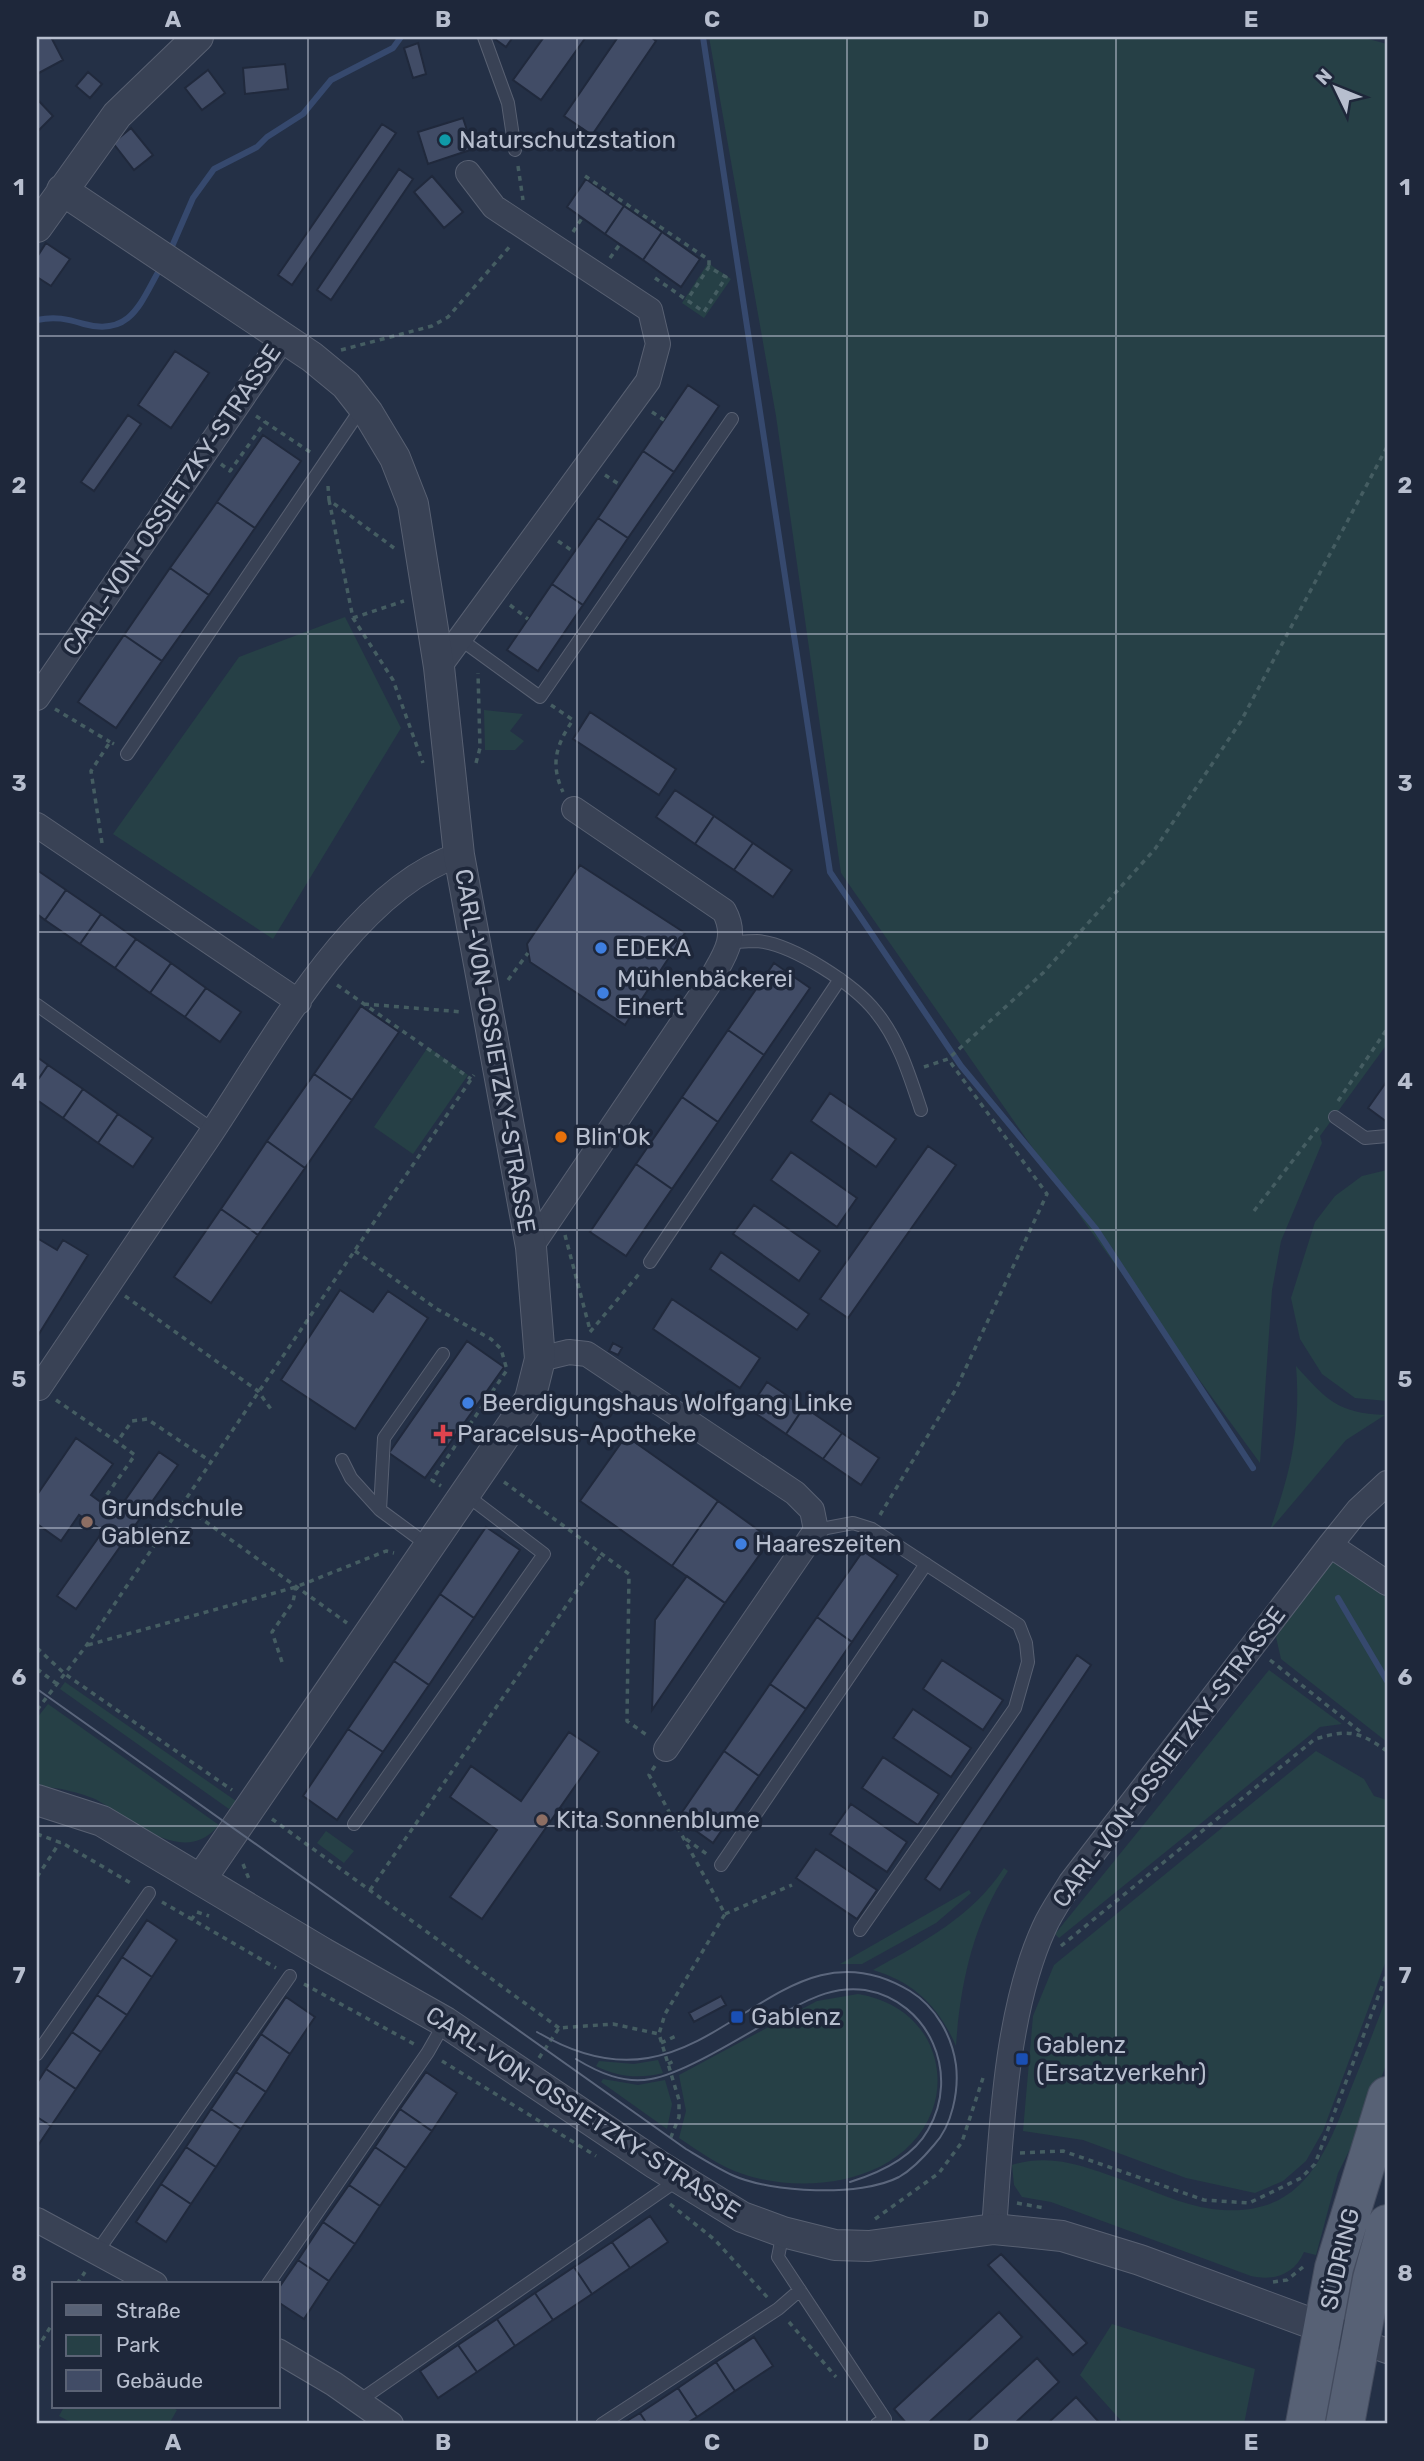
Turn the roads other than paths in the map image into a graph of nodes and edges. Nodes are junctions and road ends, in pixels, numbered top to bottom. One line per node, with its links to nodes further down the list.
1 (198, 37): 5 (street)
2 (484, 37): 3 (lane)
3 (515, 150)
4 (468, 173): 10 (street)
5 (62, 190): 6 (street); 7 (street, CARL-VON-OSSIETZKY-STRASSE)
6 (37, 227)
7 (284, 337): 8 (street, CARL-VON-OSSIETZKY-STRASSE); 12 (street, CARL-VON-OSSIETZKY-STRASSE)
8 (363, 406): 11 (street, CARL-VON-OSSIETZKY-STRASSE); 13 (lane)
9 (733, 419): 10 (lane)
10 (469, 646): 11 (street)
11 (439, 667): 16 (street, CARL-VON-OSSIETZKY-STRASSE)
12 (42, 701)
13 (127, 754)
14 (574, 809): 17 (street)
15 (37, 825): 19 (street)
16 (459, 855): 19 (street, CARL-VON-OSSIETZKY-STRASSE); 25 (street, CARL-VON-OSSIETZKY-STRASSE)
17 (730, 942): 18 (lane); 25 (street, CARL-VON-OSSIETZKY-STRASSE)
18 (840, 979): 21 (lane); 26 (lane)
19 (299, 1002): 23 (street, CARL-VON-OSSIETZKY-STRASSE)
20 (37, 1004): 23 (lane)
21 (921, 1110)
22 (1335, 1117): 24 (lane)
23 (213, 1130): 29 (street, CARL-VON-OSSIETZKY-STRASSE)
24 (1387, 1136)
25 (531, 1247): 28 (street, CARL-VON-OSSIETZKY-STRASSE)
26 (650, 1262)
27 (443, 1354): 33 (lane)
28 (540, 1359): 32 (street, CARL-VON-OSSIETZKY-STRASSE); 34 (street)
29 (39, 1388)
30 (342, 1460): 33 (lane)
31 (1387, 1483): 35 (street, CARL-VON-OSSIETZKY-STRASSE)
32 (456, 1493): 36 (street, CARL-VON-OSSIETZKY-STRASSE); 41 (lane)
33 (380, 1510): 36 (lane)
34 (816, 1530): 37 (lane); 39 (street)
35 (1330, 1545): 38 (street); 51 (street, CARL-VON-OSSIETZKY-STRASSE)
36 (424, 1553): 43 (street, CARL-VON-OSSIETZKY-STRASSE)
37 (926, 1564): 42 (lane); 45 (lane)
38 (1387, 1583)
39 (666, 1749)
40 (37, 1800): 43 (street, CARL-VON-OSSIETZKY-STRASSE)
41 (354, 1824)
42 (721, 1865)
43 (201, 1879): 47 (street, CARL-VON-OSSIETZKY-STRASSE)
44 (149, 1893): 48 (lane)
45 (860, 1930)
46 (290, 1976): 55 (lane)
47 (445, 2022): 50 (street, CARL-VON-OSSIETZKY-STRASSE); 57 (lane)
48 (37, 2054)
49 (1387, 2096): 59 (main road, SÜDRING)
50 (665, 2180): 54 (street, CARL-VON-OSSIETZKY-STRASSE); 62 (lane)
51 (995, 2215): 54 (street, CARL-VON-OSSIETZKY-STRASSE); 59 (street, CARL-VON-OSSIETZKY-STRASSE)
52 (37, 2220): 55 (street)
53 (1387, 2224): 60 (main road, SÜDRING)
54 (783, 2232): 58 (lane)
55 (97, 2252): 56 (street)
56 (151, 2282)
57 (269, 2282)
58 (800, 2290): 64 (lane); 65 (lane)
59 (1324, 2328): 60 (street, CARL-VON-OSSIETZKY-STRASSE); 66 (main road, SÜDRING)
60 (1373, 2346): 67 (main road, SÜDRING)
61 (280, 2352): 62 (street)
62 (359, 2401): 63 (street)
63 (391, 2424)
64 (602, 2424)
65 (877, 2424)
66 (1305, 2424)
67 (1345, 2424)

